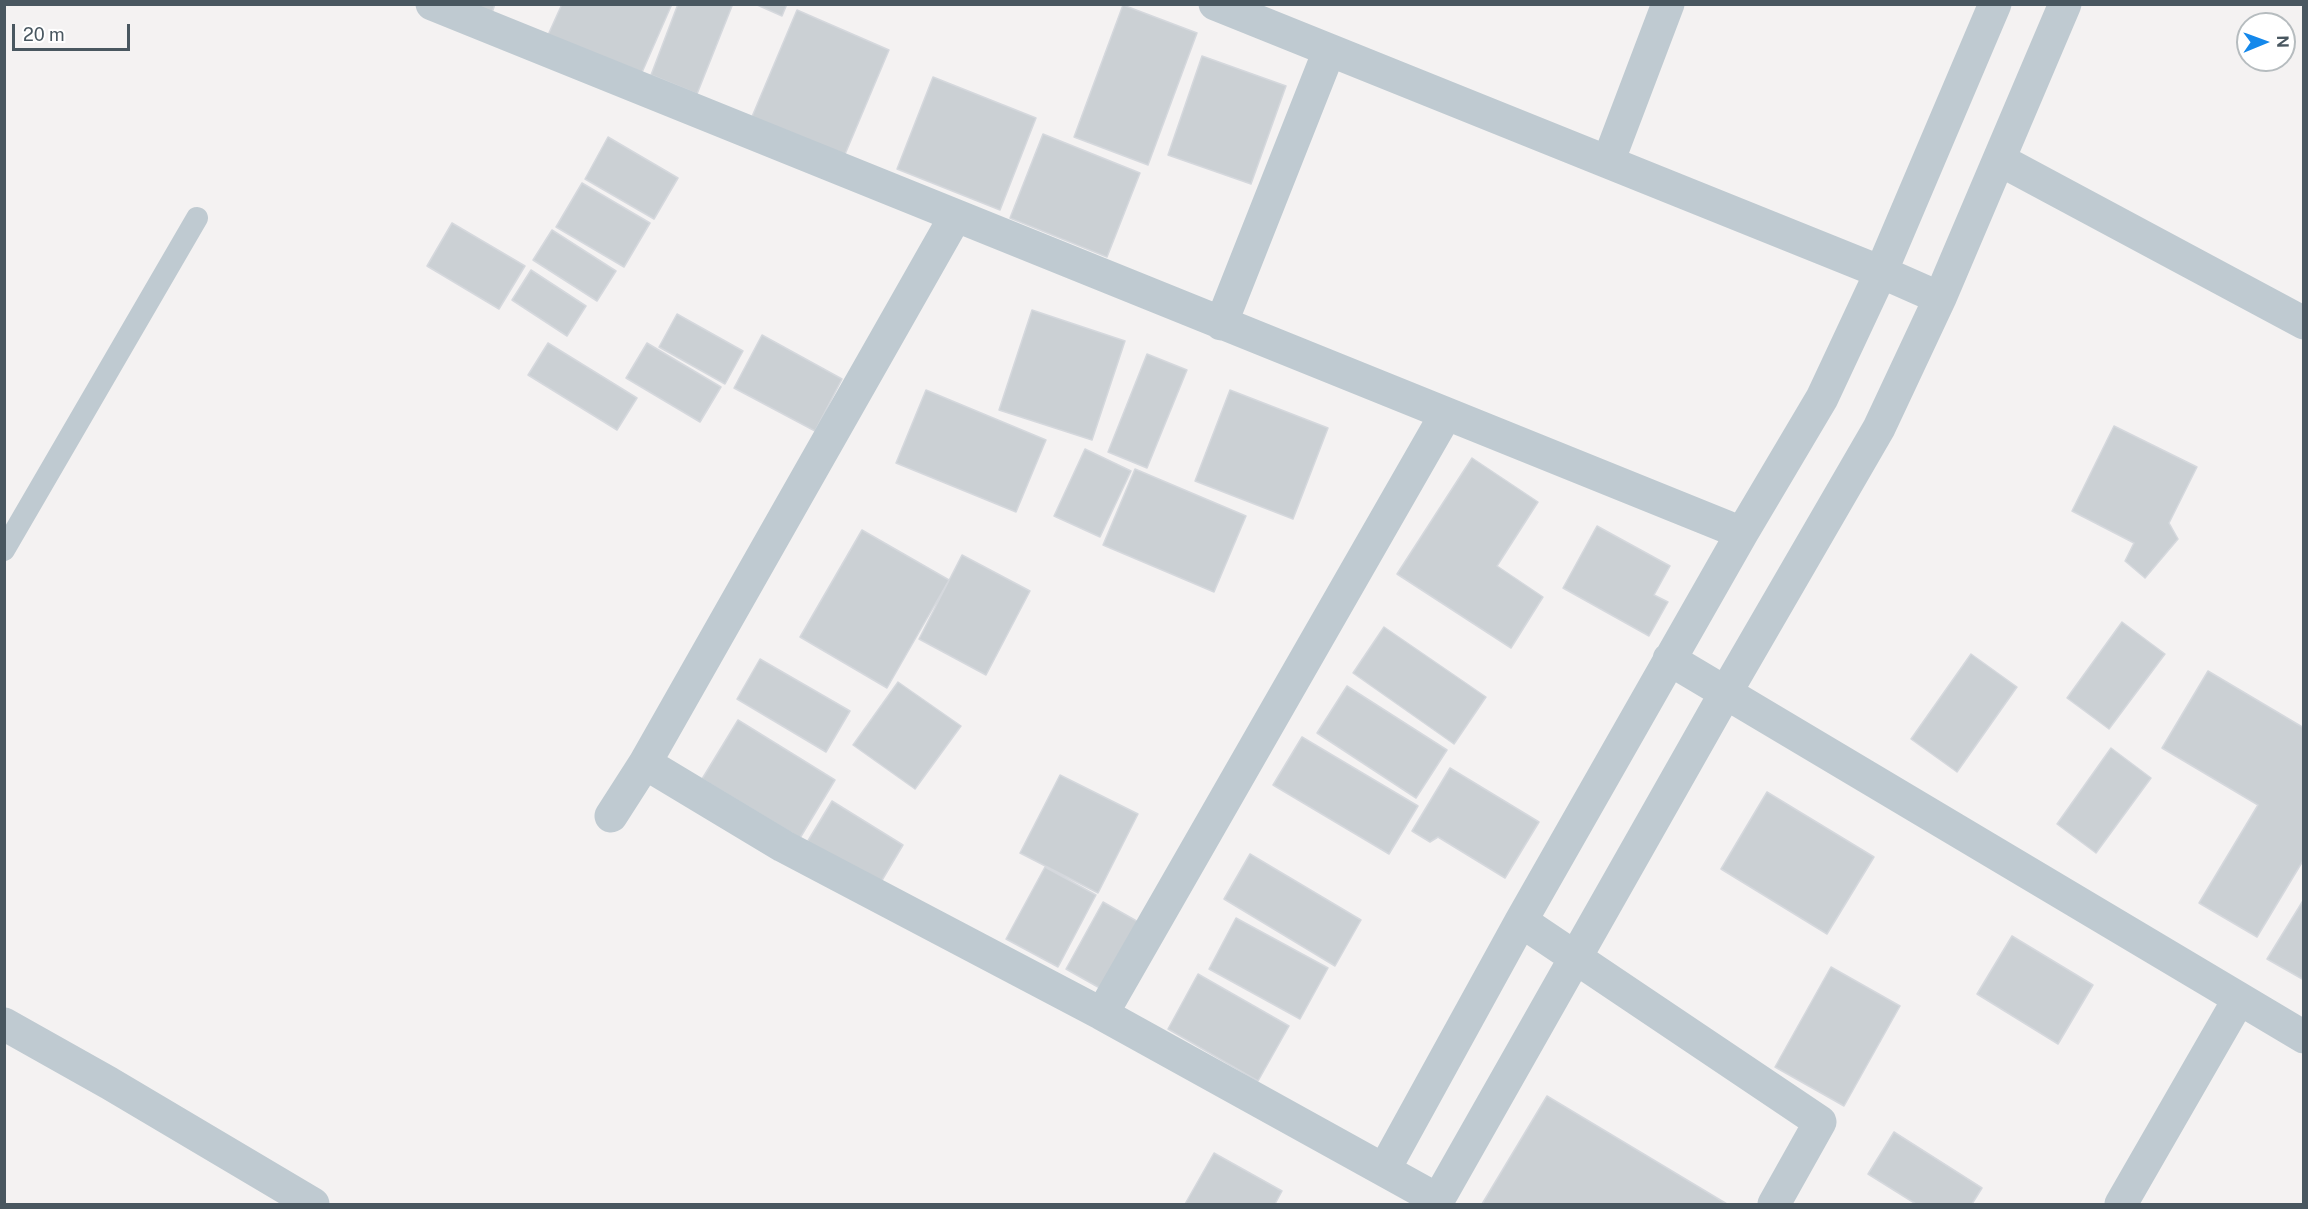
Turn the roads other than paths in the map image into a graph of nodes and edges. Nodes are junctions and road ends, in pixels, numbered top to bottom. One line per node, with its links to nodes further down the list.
1 (432, 4): 9 (street)
2 (1215, 4): 6 (street)
3 (1668, 4): 8 (street)
4 (1995, 4): 11 (street)
5 (2065, 4): 7 (street)
6 (1329, 51): 8 (street); 14 (street)
7 (2000, 160): 12 (street); 13 (street)
8 (1608, 162): 11 (street)
9 (955, 217): 14 (street); 20 (street)
10 (196, 218): 17 (lane)
11 (1881, 272): 12 (street); 16 (street)
12 (1940, 298): 19 (street)
13 (2304, 323)
14 (1221, 324): 15 (street)
15 (1446, 414): 16 (street); 25 (street)
16 (1742, 533): 18 (street)
17 (4, 550)
18 (1669, 659): 19 (street); 22 (street)
19 (1725, 692): 23 (street); 24 (street)
20 (645, 763): 21 (street); 25 (street)
21 (611, 816)
22 (1521, 921): 23 (street); 28 (street)
23 (1574, 957): 28 (street); 30 (street)
24 (2239, 999): 27 (street); 31 (street)
25 (1102, 1014): 28 (street)
26 (4, 1024): 29 (street)
27 (2304, 1037)
28 (1384, 1170)
29 (313, 1204)
30 (1774, 1204)
31 (2121, 1204)

